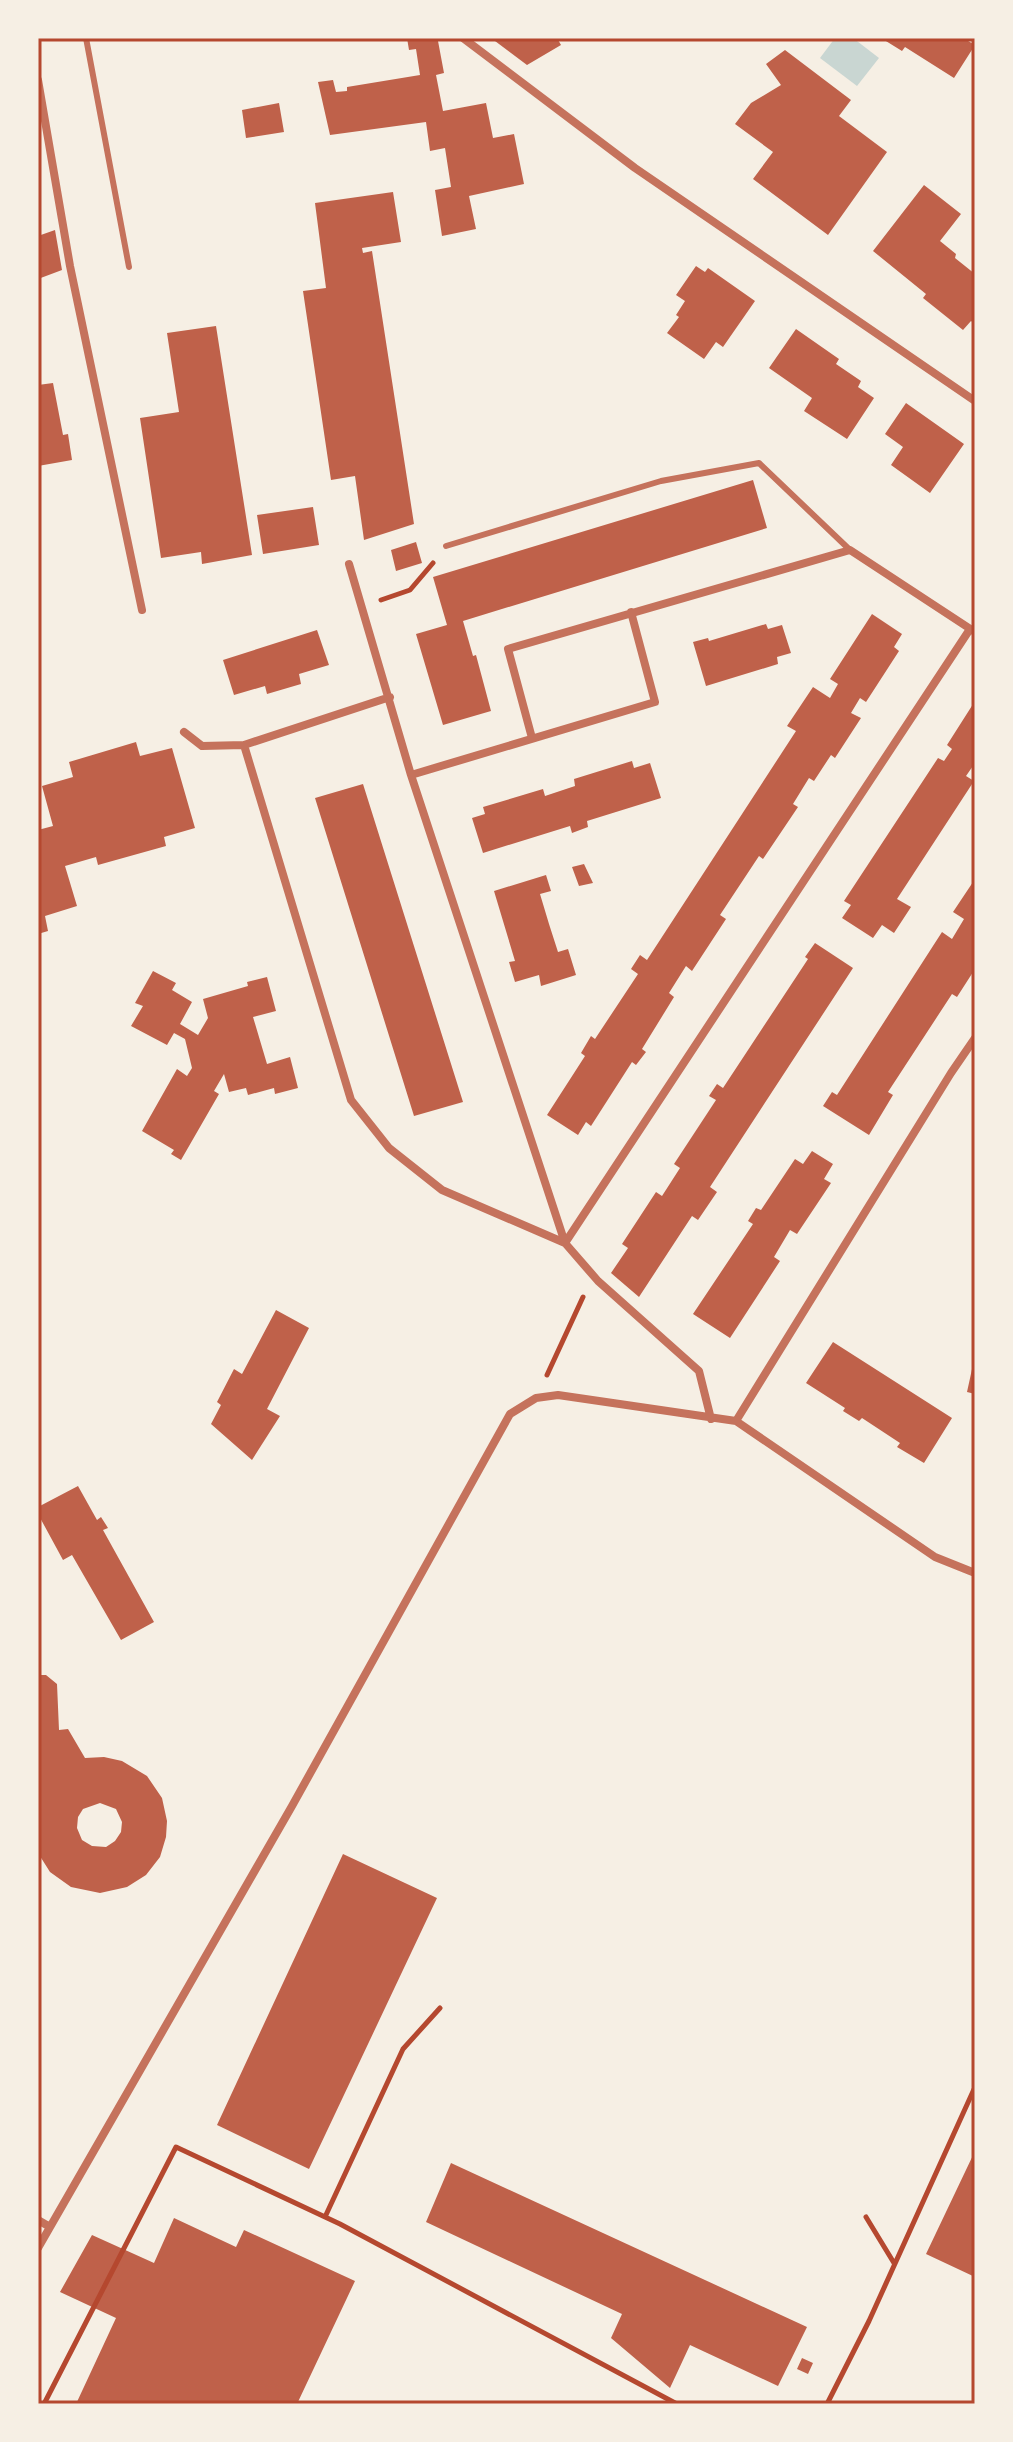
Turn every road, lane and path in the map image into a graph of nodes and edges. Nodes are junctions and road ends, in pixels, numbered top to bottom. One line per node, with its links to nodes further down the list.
1 (86, 38): 4 (lane)
2 (463, 38): 5 (street)
3 (38, 80): 10 (street)
4 (129, 267)
5 (975, 401)
6 (446, 546): 7 (lane); 9 (path)
7 (850, 550): 11 (street); 12 (street)
8 (349, 564): 9 (street)
9 (362, 607): 13 (street)
10 (142, 610)
11 (631, 612): 15 (street); 15 (street)
12 (972, 630): 19 (street)
13 (390, 697): 16 (street); 17 (street)
14 (184, 732): 16 (street)
15 (532, 738): 17 (street)
16 (244, 745): 19 (street)
17 (411, 775): 19 (street)
18 (975, 1038): 23 (street)
19 (565, 1243): 20 (street)
20 (593, 1275): 21 (path); 22 (street)
21 (536, 1398): 22 (street); 30 (street)
22 (711, 1419): 23 (street)
23 (736, 1421): 24 (street)
24 (975, 1573)
25 (440, 2008): 27 (path)
26 (975, 2087): 32 (path)
27 (325, 2217): 33 (path); 34 (path)
28 (866, 2217): 32 (path)
29 (38, 2220): 30 (street)
30 (50, 2227): 31 (street)
31 (38, 2248)
32 (894, 2263): 35 (path)
33 (44, 2404)
34 (677, 2404)
35 (827, 2404)

